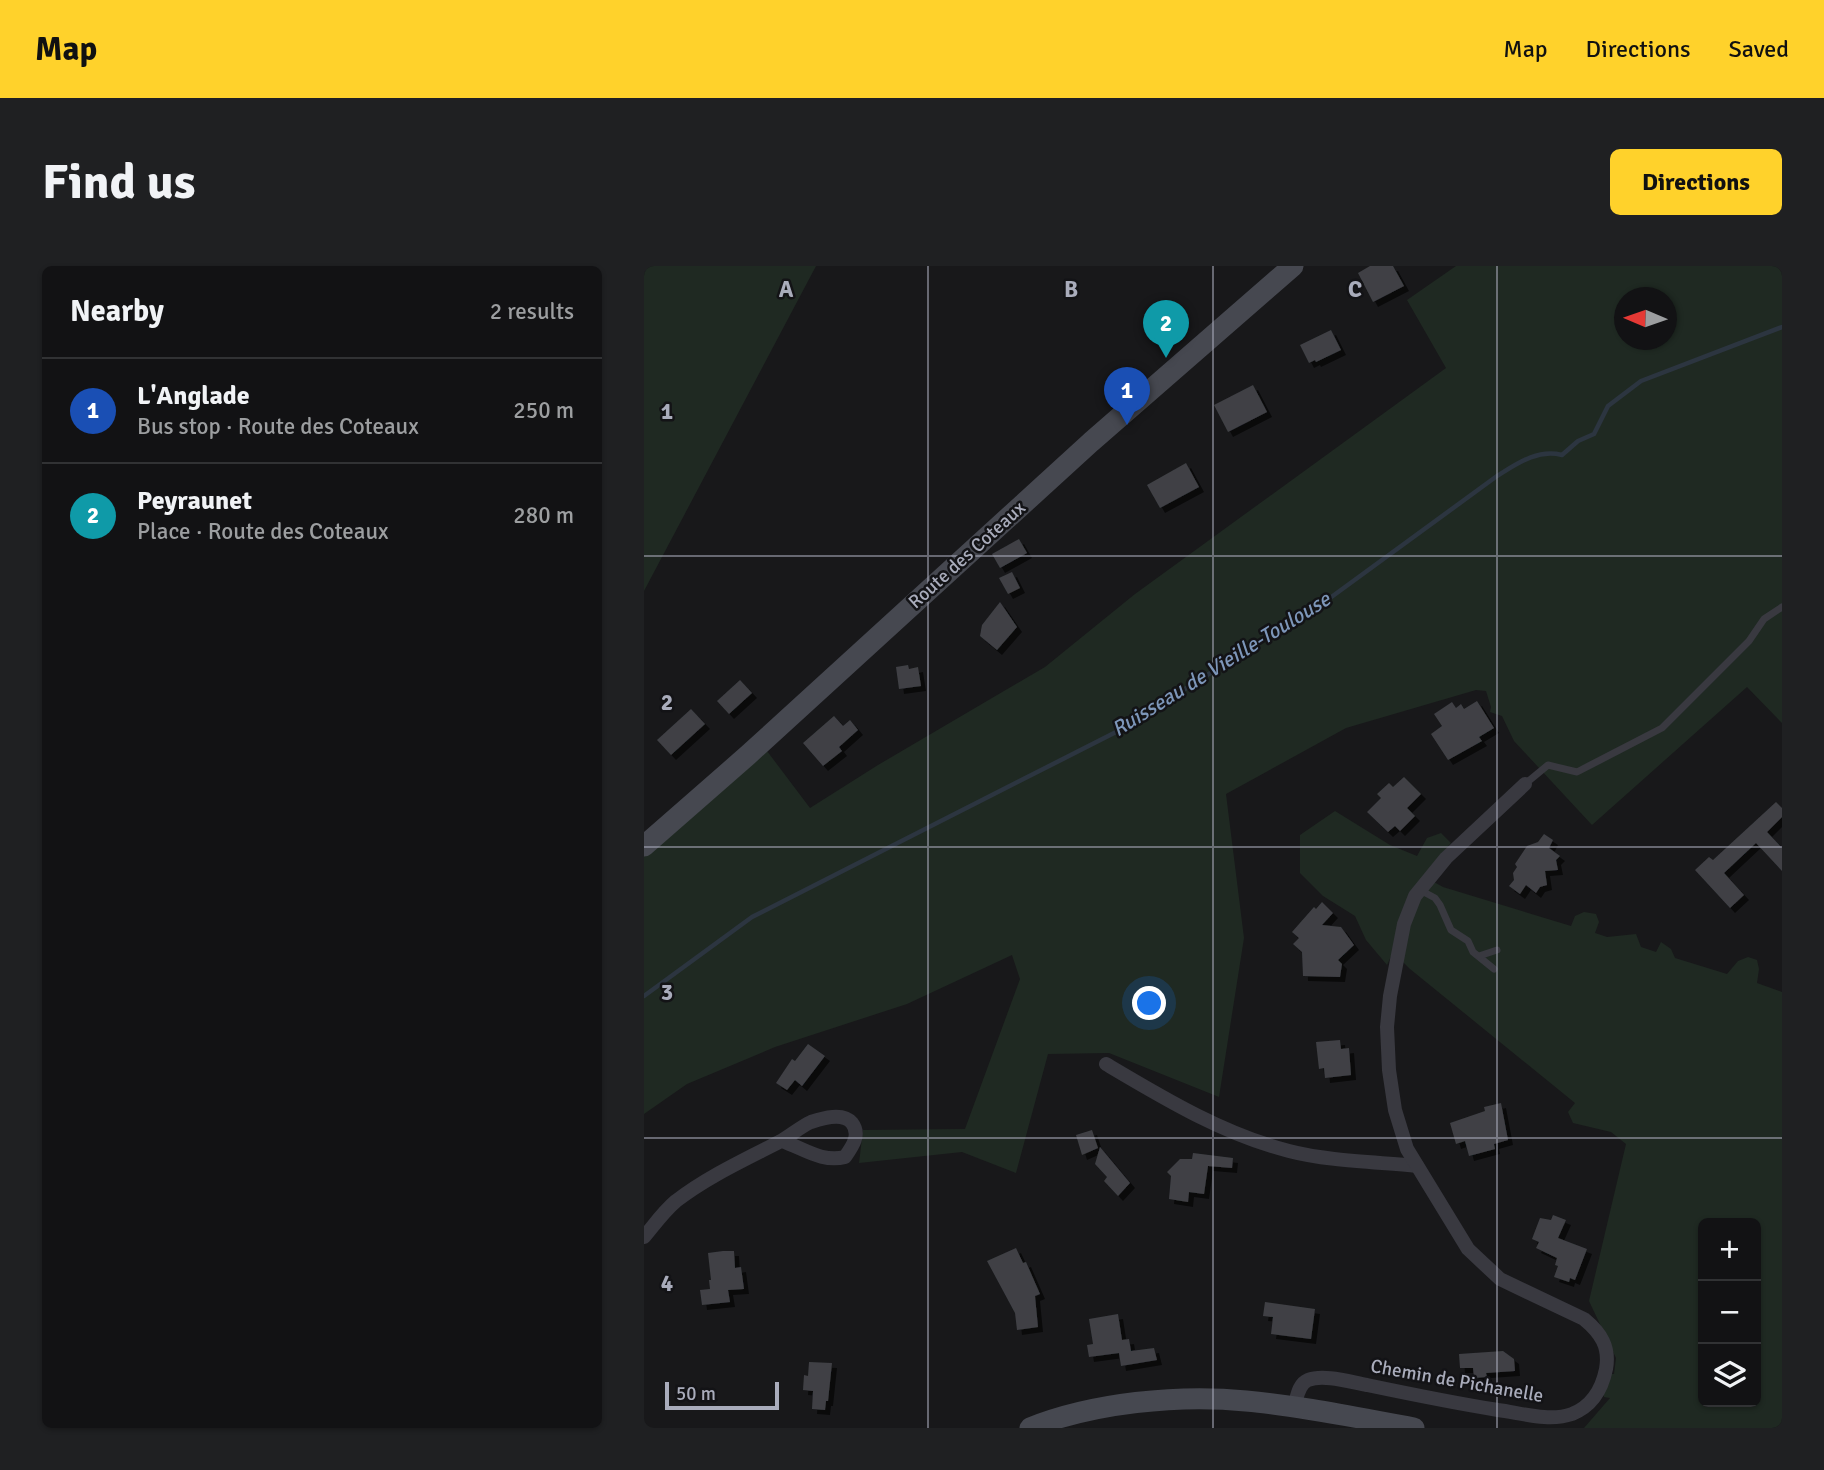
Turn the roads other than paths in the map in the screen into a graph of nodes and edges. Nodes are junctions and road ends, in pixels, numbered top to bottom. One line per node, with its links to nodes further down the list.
1 (1293, 266): 4 (street, Route des Coteaux)
2 (1782, 607): 3 (lane)
3 (1525, 784): 5 (street, Chemin de Pichanelle)
4 (644, 846)
5 (1420, 890): 7 (lane); 11 (street, Chemin de Pichanelle)
6 (1497, 950): 7 (lane)
7 (1479, 956): 8 (lane)
8 (1494, 969)
9 (1106, 1064): 11 (street)
10 (782, 1141): 10 (street); 12 (street)
11 (1417, 1166): 13 (street, Chemin de Pichanelle)
12 (644, 1237)
13 (1294, 1407): 14 (street); 15 (street)
14 (1030, 1428)
15 (1414, 1428)

